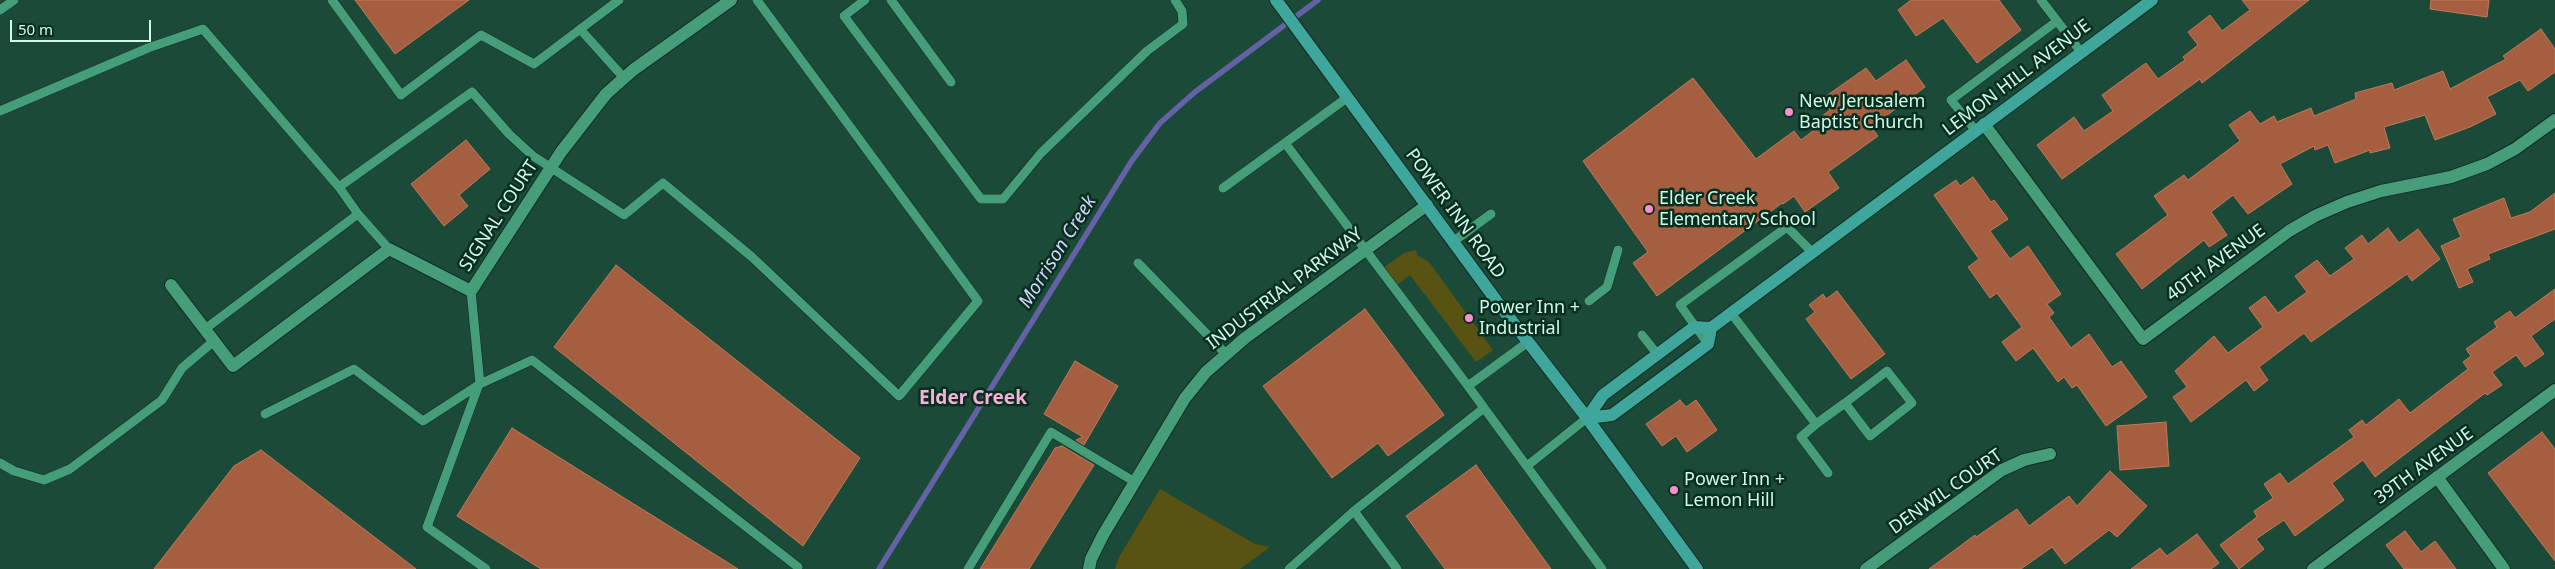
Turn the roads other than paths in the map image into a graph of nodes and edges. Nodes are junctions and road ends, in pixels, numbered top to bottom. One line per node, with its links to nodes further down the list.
1 (14, 0): 12 (lane)
2 (332, 0): 14 (lane)
3 (619, 0): 14 (lane)
4 (731, 0): 16 (street, SIGNAL COURT)
5 (758, 0): 23 (lane)
6 (865, 0): 8 (lane)
7 (891, 0): 17 (lane)
8 (1175, 0)
9 (1276, 0): 18 (street, POWER INN ROAD)
10 (2041, 0): 13 (lane)
11 (2152, 0): 15 (street, LEMON HILL AVENUE)
12 (0, 10)
13 (2057, 21): 15 (lane); 21 (lane)
14 (580, 29): 16 (lane)
15 (2081, 52): 21 (street, LEMON HILL AVENUE)
16 (624, 78): 23 (street, SIGNAL COURT)
17 (951, 82)
18 (1348, 97): 22 (lane); 26 (street, POWER INN ROAD)
19 (0, 111): 24 (lane)
20 (2555, 120): 21 (street, 40TH AVENUE)
21 (1980, 128): 33 (street, LEMON HILL AVENUE)
22 (1285, 143): 25 (lane); 31 (lane)
23 (550, 168): 24 (lane); 36 (street, SIGNAL COURT)
24 (339, 188): 27 (lane)
25 (1223, 188)
26 (1427, 205): 29 (street, POWER INN ROAD); 31 (street, INDUSTRIAL PARKWAY)
27 (358, 214): 30 (lane); 41 (lane)
28 (1491, 214): 29 (lane)
29 (1454, 241): 44 (street, POWER INN ROAD)
30 (388, 249): 36 (street, SIGNAL COURT); 43 (street)
31 (1364, 250): 46 (street, INDUSTRIAL PARKWAY); 49 (lane)
32 (1618, 250): 37 (lane)
33 (1812, 252): 38 (street, LEMON HILL AVENUE); 39 (lane)
34 (1138, 263): 46 (lane)
35 (172, 285): 41 (street)
36 (471, 291): 48 (lane)
37 (1589, 301)
38 (1732, 313): 40 (street, LEMON HILL AVENUE); 55 (lane)
39 (1694, 327): 40 (street); 45 (lane); 47 (street)
40 (1711, 328): 45 (street)
41 (205, 329): 43 (street)
42 (1642, 335): 47 (lane)
43 (214, 341): 57 (lane)
44 (1528, 342): 49 (lane); 54 (street, POWER INN ROAD)
45 (1708, 344): 54 (street)
46 (1226, 354): 61 (street, INDUSTRIAL PARKWAY)
47 (1658, 355): 54 (street)
48 (480, 384): 53 (lane); 63 (lane); 64 (lane)
49 (1468, 386): 52 (lane)
50 (2555, 390): 60 (street, 39TH AVENUE)
51 (1845, 403): 51 (lane); 55 (lane)
52 (1484, 408): 58 (lane); 62 (lane)
53 (265, 414)
54 (1587, 418): 58 (lane); 70 (street, POWER INN ROAD)
55 (1816, 424): 59 (lane)
56 (2050, 454): 71 (street, DENWIL COURT)
57 (0, 463)
58 (1527, 466): 69 (lane)
59 (1828, 473)
60 (2437, 477): 72 (street, 39TH AVENUE); 73 (street)
61 (1135, 482): 65 (lane); 66 (street, INDUSTRIAL PARKWAY)
62 (1354, 511): 67 (lane); 68 (lane)
63 (798, 567)
64 (486, 569)
65 (968, 569)
66 (1089, 569)
67 (1289, 569)
68 (1397, 569)
69 (1602, 569)
70 (1696, 569)
71 (1866, 569)
72 (2313, 569)
73 (2504, 569)

